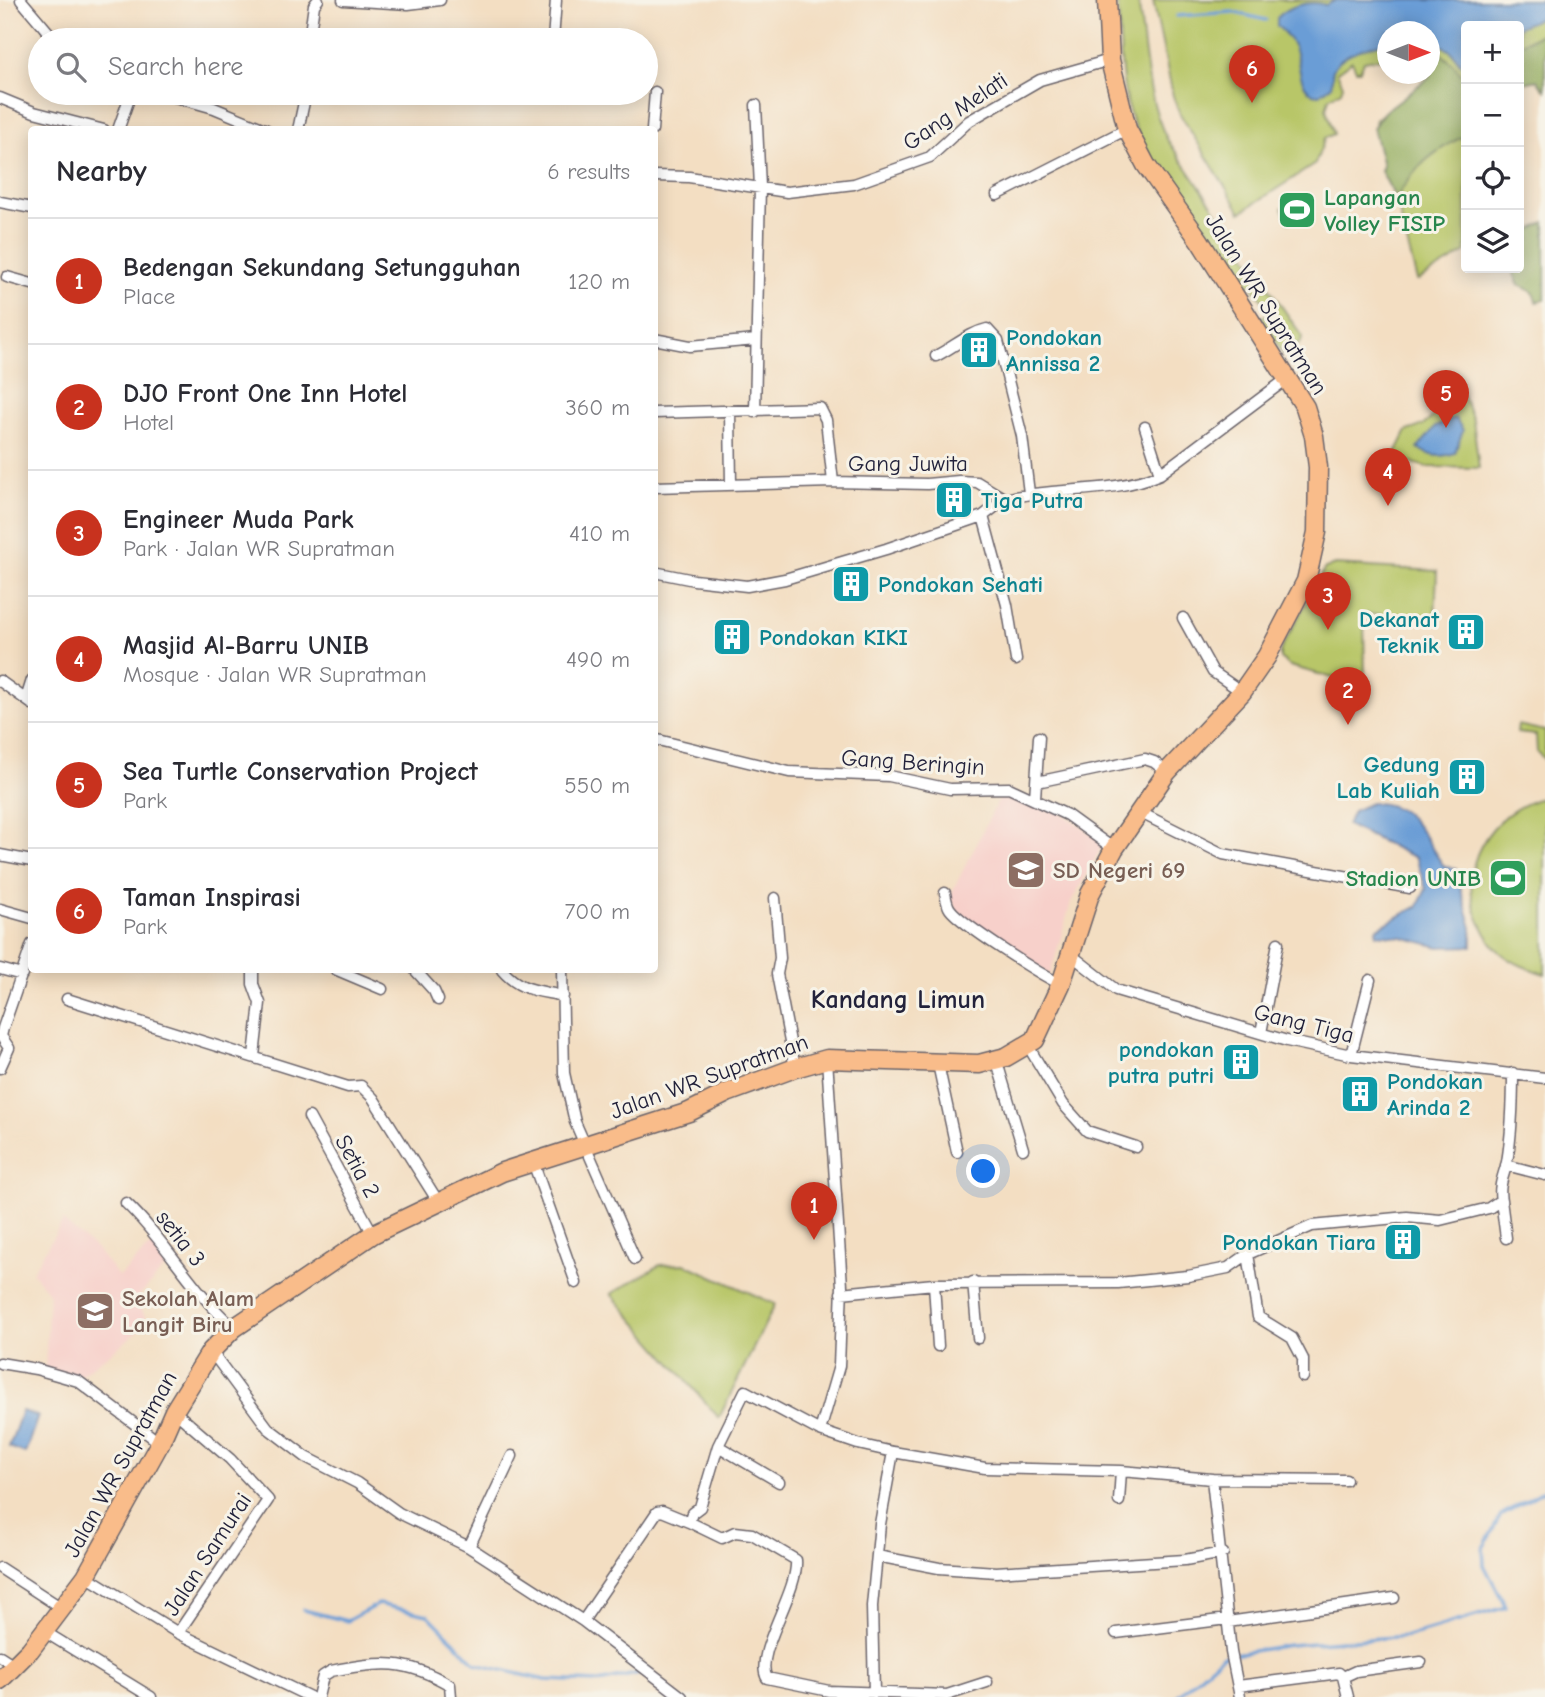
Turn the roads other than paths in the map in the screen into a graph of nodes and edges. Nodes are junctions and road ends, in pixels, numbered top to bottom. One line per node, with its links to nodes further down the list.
1 (20, 0): 7 (street)
2 (318, 0): 8 (street)
3 (343, 0): 4 (street)
4 (440, 0)
5 (556, 0): 9 (street)
6 (1107, 0): 10 (highway, Jalan WR Supratman)
7 (44, 28)
8 (311, 28)
9 (553, 28)
10 (1110, 60): 22 (highway, Jalan WR Supratman); 24 (street, Gang Melati)
11 (0, 98): 17 (street)
12 (127, 105): 18 (street)
13 (203, 105): 19 (street)
14 (303, 105): 20 (street)
15 (654, 105): 21 (street)
16 (756, 105): 24 (street)
17 (88, 126)
18 (119, 126)
19 (257, 126)
20 (299, 126)
21 (652, 126)
22 (1127, 129): 25 (street); 33 (highway, Jalan WR Supratman)
23 (658, 176): 24 (street, Gang Melati)
24 (760, 187): 31 (street)
25 (997, 195)
26 (0, 202): 27 (street)
27 (28, 207)
28 (7, 276): 29 (street)
29 (28, 283)
30 (658, 340): 31 (street)
31 (756, 341): 35 (street)
32 (936, 356): 42 (street)
33 (1289, 377): 38 (street); 49 (highway, Jalan WR Supratman)
34 (730, 412): 35 (street); 36 (street); 40 (street)
35 (755, 412): 39 (street)
36 (658, 414)
37 (1145, 427): 38 (street)
38 (1160, 474): 42 (street)
39 (833, 482): 40 (street, Gang Juwita); 43 (street, Gang Juwita)
40 (731, 485): 41 (street, Gang Juwita)
41 (658, 487)
42 (1029, 493): 43 (street)
43 (1005, 499): 44 (street)
44 (984, 516): 45 (street); 47 (street)
45 (658, 573)
46 (1183, 618): 49 (street)
47 (1016, 660)
48 (0, 681): 50 (street)
49 (1242, 692): 53 (highway, Jalan WR Supratman)
50 (28, 701)
51 (1039, 737): 54 (street)
52 (658, 740): 55 (street, Gang Beringin)
53 (1167, 772): 54 (street); 56 (highway, Jalan WR Supratman)
54 (1037, 782): 55 (street)
55 (1035, 798): 57 (street, Gang Beringin)
56 (1139, 812): 57 (highway, Jalan WR Supratman); 60 (street)
57 (1114, 849): 66 (highway, Jalan WR Supratman)
58 (0, 855): 59 (street)
59 (28, 860)
60 (1410, 888)
61 (945, 893): 76 (street)
62 (775, 898): 89 (street)
63 (0, 909): 64 (street)
64 (28, 917)
65 (1278, 943): 81 (street)
66 (1070, 954): 76 (highway, Jalan WR Supratman); 81 (street, Gang Tiga)
67 (28, 957): 74 (street)
68 (0, 969): 74 (street)
69 (253, 973): 84 (street)
70 (345, 973): 77 (street)
71 (418, 973): 80 (street)
72 (505, 973): 78 (street)
73 (562, 973): 78 (street)
74 (21, 979): 88 (street)
75 (1370, 980): 83 (street)
76 (1061, 984): 82 (highway, Jalan WR Supratman)
77 (382, 989)
78 (562, 996): 93 (street)
79 (67, 999): 84 (street)
80 (438, 1000)
81 (1261, 1033): 83 (street, Gang Tiga)
82 (1028, 1046): 86 (highway, Jalan WR Supratman); 94 (street)
83 (1351, 1055): 90 (street, Gang Tiga)
84 (254, 1056): 102 (street)
85 (827, 1059): 87 (highway, Jalan WR Supratman); 89 (highway, Jalan WR Supratman); 110 (street)
86 (996, 1059): 87 (highway, Jalan WR Supratman); 95 (street)
87 (938, 1063): 96 (street)
88 (0, 1068)
89 (795, 1068): 93 (highway, Jalan WR Supratman)
90 (1513, 1073): 91 (street, Gang Tiga); 98 (street)
91 (1545, 1077)
92 (309, 1117): 103 (street, Setia 2)
93 (585, 1145): 97 (highway, Jalan WR Supratman); 106 (street)
94 (1136, 1147)
95 (1023, 1149)
96 (957, 1152)
97 (533, 1163): 102 (highway, Jalan WR Supratman); 108 (street)
98 (1506, 1165): 99 (street); 100 (street)
99 (1545, 1175)
100 (1501, 1200): 104 (street); 105 (street)
101 (126, 1203): 111 (street, setia 3)
102 (439, 1203): 103 (highway, Jalan WR Supratman)
103 (373, 1234): 111 (highway, Jalan WR Supratman)
104 (1506, 1238)
105 (1248, 1254): 107 (street); 116 (street)
106 (635, 1259)
107 (973, 1282): 109 (street); 112 (street)
108 (576, 1283)
109 (934, 1284): 110 (street); 113 (street)
110 (841, 1293): 118 (street)
111 (234, 1328): 114 (highway, Jalan WR Supratman)
112 (978, 1338)
113 (938, 1346)
114 (211, 1351): 117 (highway, Jalan WR Supratman); 129 (street)
115 (0, 1363): 119 (street)
116 (1303, 1377)
117 (174, 1410): 119 (highway, Jalan WR Supratman); 139 (street, Jalan Samurai)
118 (820, 1431): 120 (street); 121 (street)
119 (160, 1443): 133 (highway, Jalan WR Supratman)
120 (718, 1446): 126 (street); 128 (street)
121 (893, 1451): 123 (street); 131 (street)
122 (512, 1456): 129 (street)
123 (1121, 1471): 124 (street); 127 (street)
124 (1212, 1479): 125 (street); 130 (street)
125 (1346, 1480)
126 (779, 1482)
127 (1119, 1501)
128 (688, 1522): 136 (street); 147 (street)
129 (469, 1548): 136 (street)
130 (1223, 1553): 131 (street); 137 (street)
131 (877, 1556): 147 (street)
132 (0, 1568): 135 (street)
133 (86, 1576): 135 (highway, Jalan WR Supratman); 139 (street)
134 (1394, 1598): 137 (street)
135 (62, 1609): 138 (highway, Jalan WR Supratman)
136 (583, 1620): 152 (street)
137 (1228, 1620): 140 (street); 146 (street)
138 (45, 1632): 141 (highway, Jalan WR Supratman); 148 (street)
139 (178, 1633): 149 (street)
140 (1116, 1633)
141 (7, 1660): 144 (highway, Jalan WR Supratman)
142 (1421, 1662): 143 (street)
143 (1343, 1677): 146 (street); 153 (street)
144 (0, 1679)
145 (987, 1682): 147 (street)
146 (1239, 1691)
147 (874, 1693)
148 (151, 1697)
149 (310, 1697)
150 (318, 1697): 151 (street)
151 (451, 1697)
152 (682, 1697)
153 (1348, 1697)

